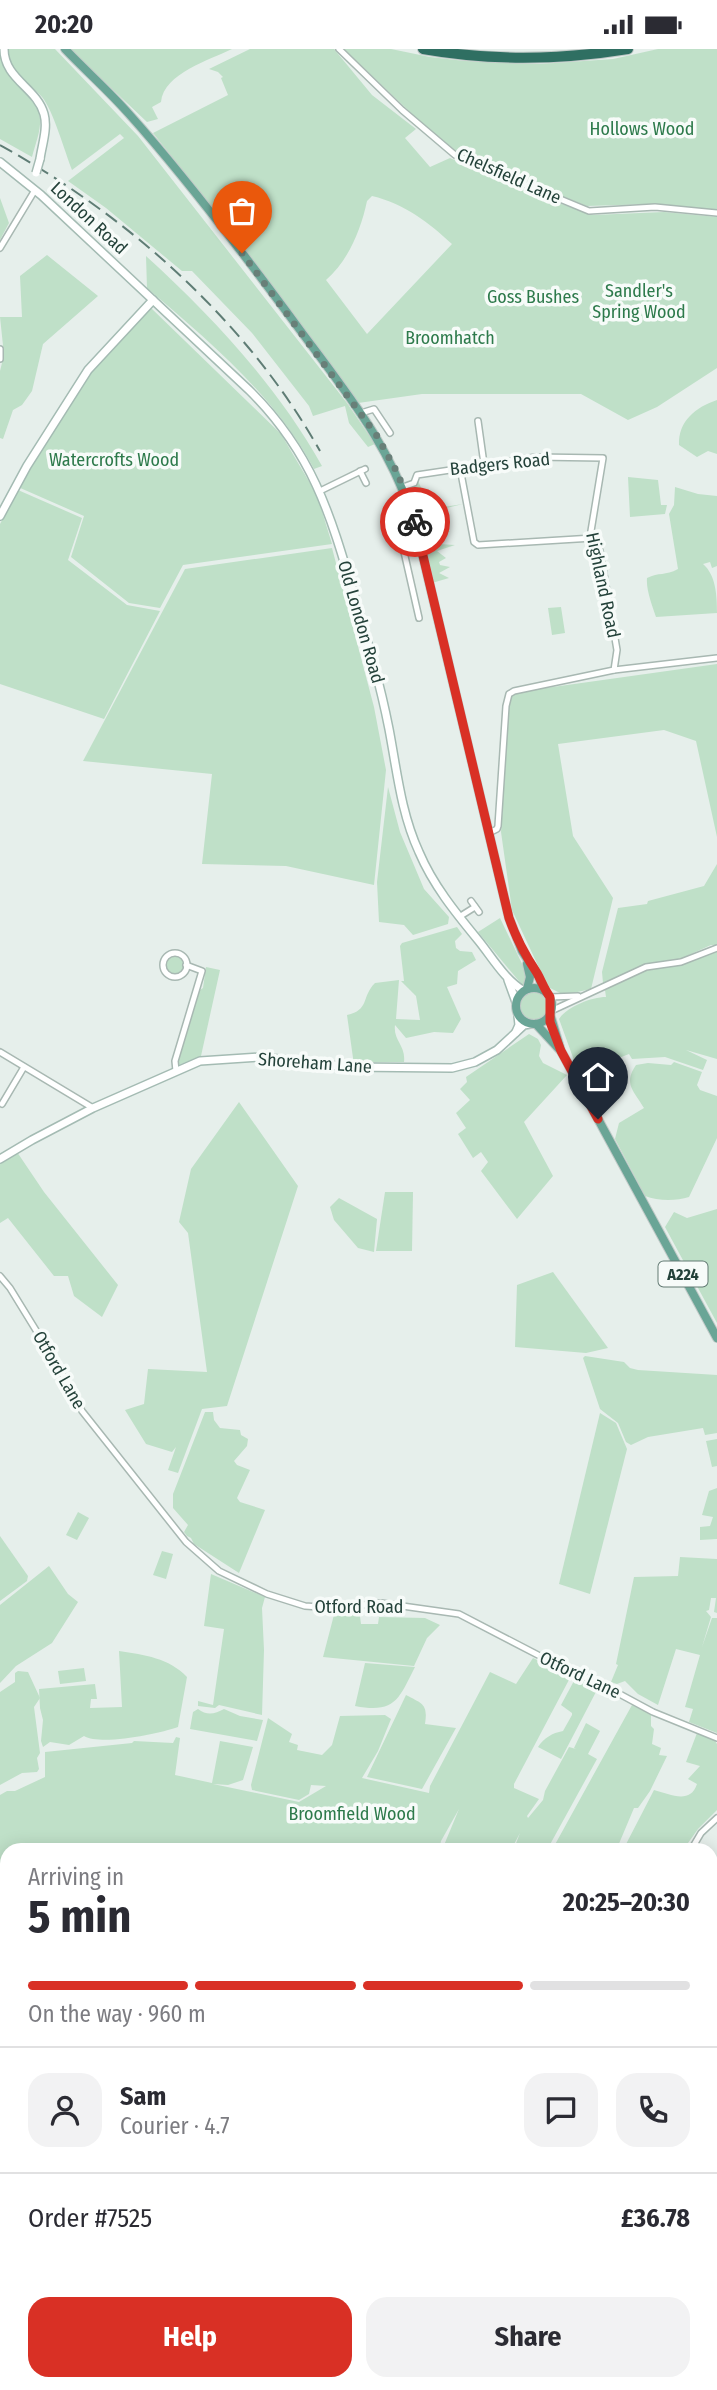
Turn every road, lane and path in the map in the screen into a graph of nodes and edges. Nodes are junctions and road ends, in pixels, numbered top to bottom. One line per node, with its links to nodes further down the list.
1 (4, 49): 7 (street, bridge)
2 (65, 49): 13 (main road)
3 (339, 49): 8 (street, Chelsfield Lane)
4 (423, 49): 5 (highway)
5 (628, 49)
6 (0, 162): 7 (street, London Road)
7 (32, 187): 9 (street); 10 (street, London Road)
8 (717, 213)
9 (0, 248)
10 (153, 300): 21 (street, Old London Road); 22 (street)
11 (0, 349): 12 (street)
12 (0, 359)
13 (361, 413): 15 (street); 20 (main road)
14 (478, 421): 17 (street)
15 (390, 433)
16 (603, 458): 17 (street, Badgers Road); 24 (street, Highland Road)
17 (484, 464): 18 (street, Badgers Road)
18 (460, 468): 20 (street, Badgers Road); 24 (street)
19 (366, 483): 21 (street)
20 (403, 487): 25 (main road)
21 (320, 491): 32 (street, Old London Road)
22 (0, 516)
23 (397, 520): 26 (street)
24 (593, 538): 29 (street, Highland Road)
25 (422, 550): 26 (street); 30 (main road)
26 (404, 553): 27 (street)
27 (419, 618)
28 (717, 658): 29 (street)
29 (614, 670): 30 (street)
30 (489, 833): 34 (main road)
31 (475, 907): 32 (street)
32 (459, 917): 36 (street, Old London Road)
33 (717, 949): 39 (street)
34 (527, 961): 37 (main road); 38 (main road)
35 (187, 965): 35 (street); 48 (street)
36 (508, 979): 37 (street, Old London Road); 40 (street, Old London Road)
37 (525, 990): 38 (main road); 40 (main road)
38 (547, 993): 39 (street); 41 (main road)
39 (581, 996): 41 (street)
40 (516, 1002): 42 (main road)
41 (551, 1013): 43 (main road); 45 (main road, A224)
42 (518, 1016): 43 (main road); 44 (street)
43 (533, 1024): 44 (street, Shoreham Lane); 45 (main road, A224)
44 (516, 1033): 48 (street, Shoreham Lane)
45 (561, 1051): 53 (main road, A224)
46 (0, 1052): 47 (street)
47 (24, 1067): 49 (street); 50 (street)
48 (176, 1071): 50 (street, Shoreham Lane)
49 (2, 1104)
50 (93, 1108): 51 (street, Shoreham Lane)
51 (0, 1159)
52 (0, 1276): 54 (street, Otford Lane)
53 (717, 1338)
54 (123, 1461): 55 (street, Otford Road)
55 (443, 1610): 56 (street, Otford Lane)
56 (717, 1738)
57 (717, 1818): 58 (street)
58 (695, 1843)

